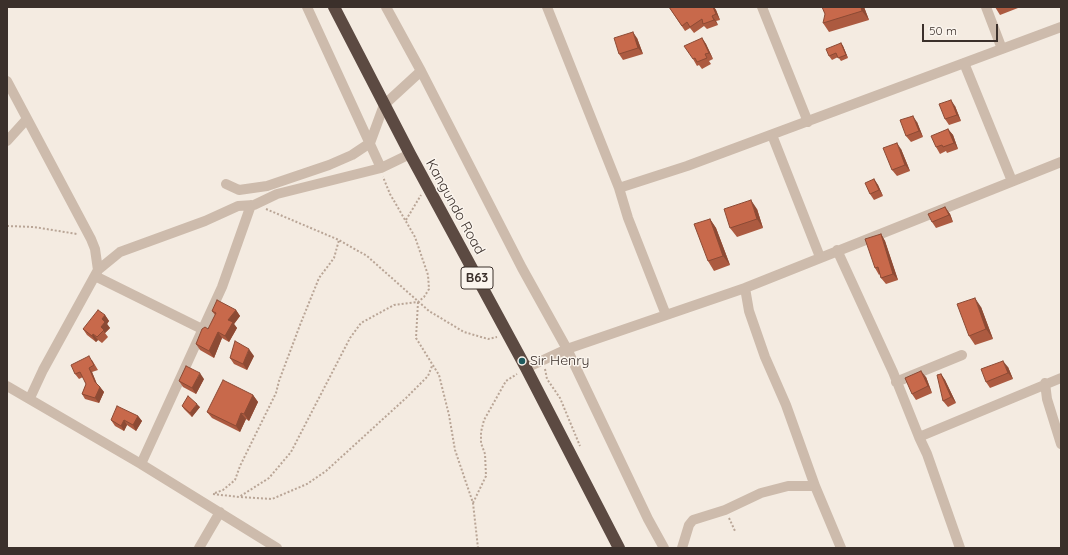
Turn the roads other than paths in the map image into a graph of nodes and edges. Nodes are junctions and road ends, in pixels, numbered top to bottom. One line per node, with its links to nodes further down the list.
1 (307, 7): 17 (street)
2 (334, 7): 12 (highway, Kangundo Road / B63)
3 (386, 7): 10 (street)
4 (547, 7): 23 (street)
5 (762, 7): 14 (street)
6 (986, 7): 8 (street)
7 (1061, 26): 8 (street)
8 (1002, 49): 9 (street)
9 (964, 63): 14 (street); 21 (street)
10 (421, 71): 12 (street); 31 (street)
11 (7, 81): 13 (street)
12 (384, 105): 17 (street); 18 (highway, Kangundo Road / B63)
13 (26, 120): 16 (street); 27 (street)
14 (808, 122): 15 (street)
15 (772, 135): 23 (street); 26 (street)
16 (7, 141)
17 (370, 143): 20 (street); 22 (street)
18 (410, 154): 20 (street); 33 (highway, Kangundo Road / B63)
19 (1061, 162): 21 (street)
20 (381, 168): 24 (street)
21 (1012, 181): 25 (street)
22 (226, 184)
23 (619, 188): 29 (street)
24 (253, 205): 27 (street); 30 (street)
25 (837, 250): 26 (street); 35 (street)
26 (820, 258): 28 (street)
27 (97, 273): 30 (street); 38 (street)
28 (745, 288): 29 (street); 42 (street)
29 (666, 315): 31 (street)
30 (204, 330): 41 (street)
31 (566, 348): 33 (street); 47 (street)
32 (962, 354): 35 (street)
33 (526, 368): 46 (highway, Kangundo Road / B63)
34 (1061, 378): 36 (street)
35 (896, 382): 39 (street)
36 (1045, 383): 39 (street); 40 (street)
37 (7, 386): 38 (street)
38 (30, 398): 41 (street)
39 (919, 437): 50 (street)
40 (1061, 444)
41 (141, 464): 43 (street)
42 (815, 486): 48 (street); 49 (street)
43 (220, 512): 44 (street); 45 (street)
44 (199, 548)
45 (277, 548)
46 (619, 548)
47 (664, 548)
48 (682, 548)
49 (841, 548)
50 (960, 548)

